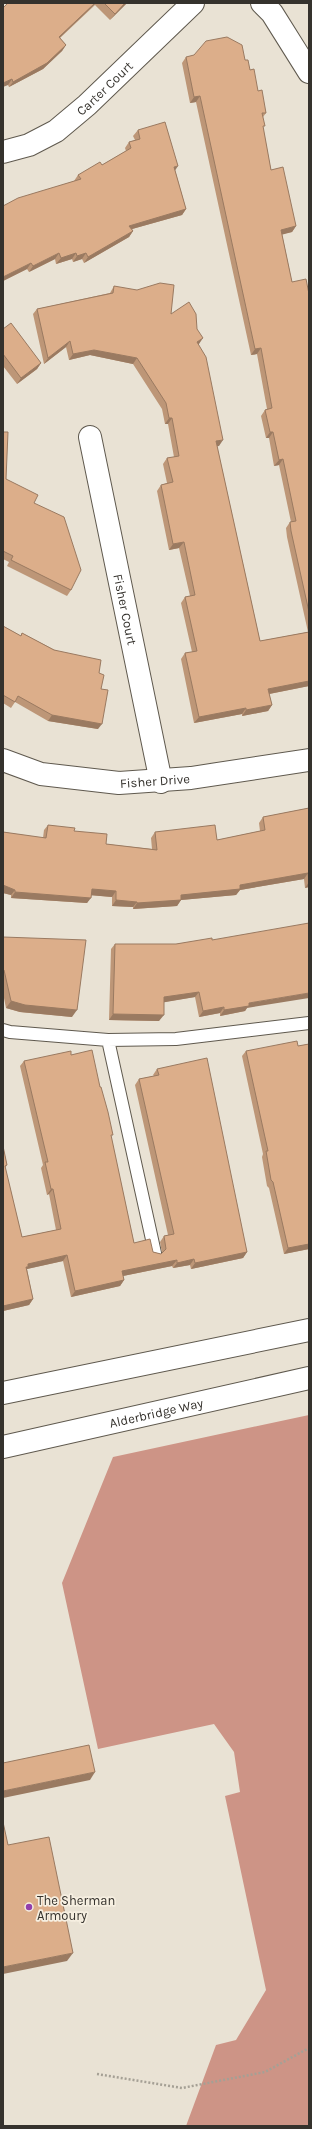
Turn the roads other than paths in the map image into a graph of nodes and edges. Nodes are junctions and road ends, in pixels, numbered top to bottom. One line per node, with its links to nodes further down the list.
1 (193, 3): 4 (street, Carter Court)
2 (262, 3): 3 (street)
3 (309, 72)
4 (3, 152)
5 (90, 437): 8 (street, Fisher Court)
6 (3, 760): 8 (street, Fisher Drive)
7 (309, 760): 8 (street, Fisher Drive)
8 (161, 782)
9 (309, 1023): 11 (lane)
10 (3, 1030): 11 (lane)
11 (108, 1040): 12 (lane)
12 (155, 1253)
13 (309, 1330): 15 (street)
14 (309, 1378): 16 (street, Alderbridge Way)
15 (3, 1393)
16 (3, 1448)

